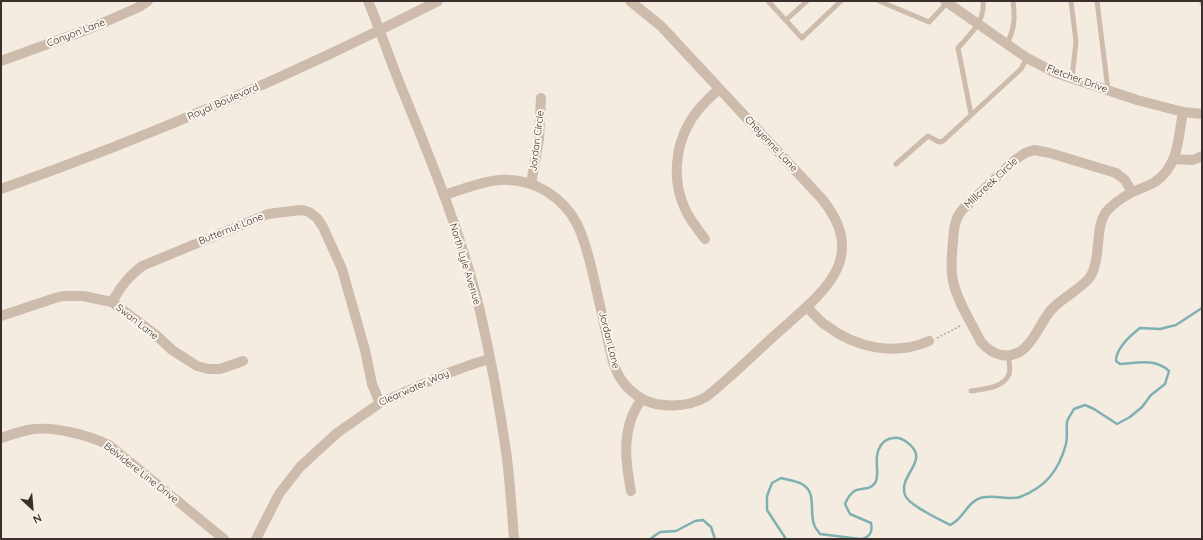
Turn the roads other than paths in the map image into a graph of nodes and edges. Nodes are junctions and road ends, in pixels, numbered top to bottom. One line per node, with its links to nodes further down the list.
1 (148, 1): 19 (street, Canyon Lane)
2 (368, 1): 16 (street, North Lyle Avenue)
3 (438, 1): 16 (street, Royal Boulevard)
4 (630, 1): 21 (street, Cheyenne Lane)
5 (768, 1): 14 (lane)
6 (807, 1): 14 (lane)
7 (841, 1): 14 (lane)
8 (879, 1): 13 (lane)
9 (983, 1): 15 (lane)
10 (1013, 1): 17 (lane)
11 (1071, 1): 20 (lane)
12 (1097, 1): 22 (lane)
13 (946, 2): 15 (street, Fletcher Drive)
14 (786, 20)
15 (979, 24): 17 (street, Fletcher Drive); 26 (lane)
16 (380, 30): 31 (street, Royal Boulevard); 33 (street, North Lyle Avenue)
17 (1007, 43): 18 (street, Fletcher Drive)
18 (1027, 58): 20 (street, Fletcher Drive); 26 (lane)
19 (1, 61)
20 (1072, 78): 22 (street, Fletcher Drive)
21 (719, 88): 34 (street); 36 (street, Cheyenne Lane)
22 (1108, 90): 25 (street, Fletcher Drive)
23 (541, 98): 30 (street, Jordan Circle)
24 (1201, 111): 25 (street, Fletcher Drive)
25 (1183, 112): 28 (street)
26 (971, 114): 29 (lane)
27 (1202, 156): 28 (street)
28 (1174, 159): 32 (street)
29 (896, 164)
30 (531, 184): 33 (street, Jordan Lane); 43 (street, Jordan Lane)
31 (1, 189)
32 (1132, 192): 39 (street); 39 (street, Millcreek Circle)
33 (444, 195): 40 (street, North Lyle Avenue)
34 (705, 239)
35 (112, 302): 37 (street, Swan Lane); 41 (street, Swan Lane); 44 (street, Butternut Lane)
36 (807, 307): 38 (street); 43 (street, Jordan Lane)
37 (1, 316)
38 (930, 341)
39 (1008, 355): 42 (lane)
40 (490, 359): 44 (street, Clearwater Way); 49 (street, North Lyle Avenue)
41 (243, 361)
42 (971, 391)
43 (642, 399): 46 (street)
44 (380, 403): 48 (street, Clearwater Way)
45 (1, 438): 47 (street, Belvidere Line Drive)
46 (631, 491)
47 (224, 539)
48 (256, 539)
49 (514, 539)

